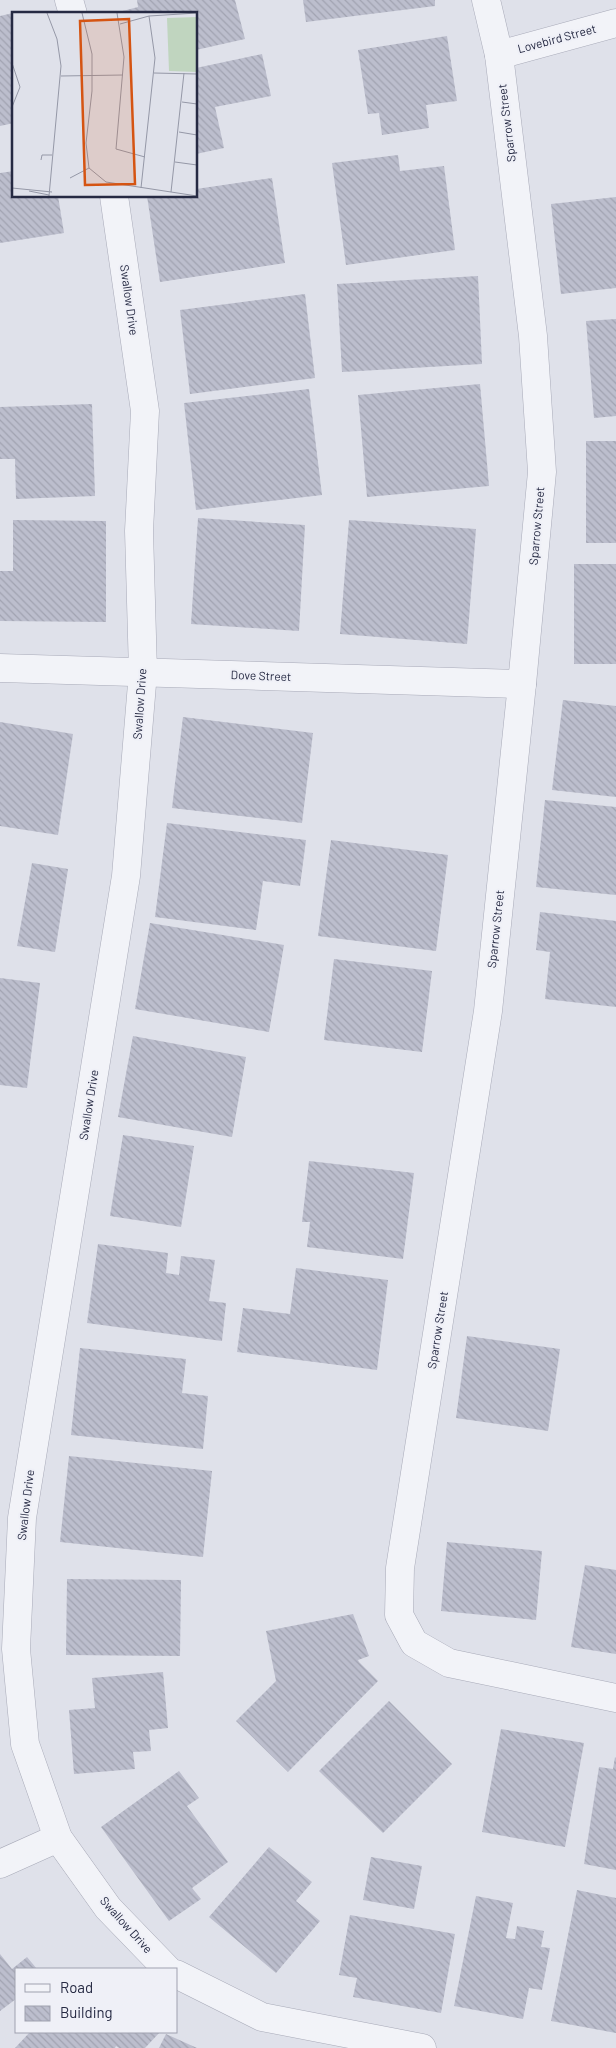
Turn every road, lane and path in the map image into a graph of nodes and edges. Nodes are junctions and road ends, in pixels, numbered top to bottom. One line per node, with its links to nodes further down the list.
1 (486, 0): 3 (street, Sparrow Street)
2 (616, 23): 3 (street, Lovebird Street)
3 (499, 55): 7 (street, Sparrow Street)
4 (114, 198): 6 (street, Swallow Drive)
5 (0, 668): 6 (street, Dove Street)
6 (143, 672): 7 (street, Dove Street); 9 (street, Swallow Drive)
7 (522, 684): 8 (street, Sparrow Street)
8 (616, 1698)
9 (58, 1838): 10 (street); 11 (street, Swallow Drive)
10 (0, 1864)
11 (166, 1968)
12 (178, 1975): 13 (street)
13 (422, 2048)

